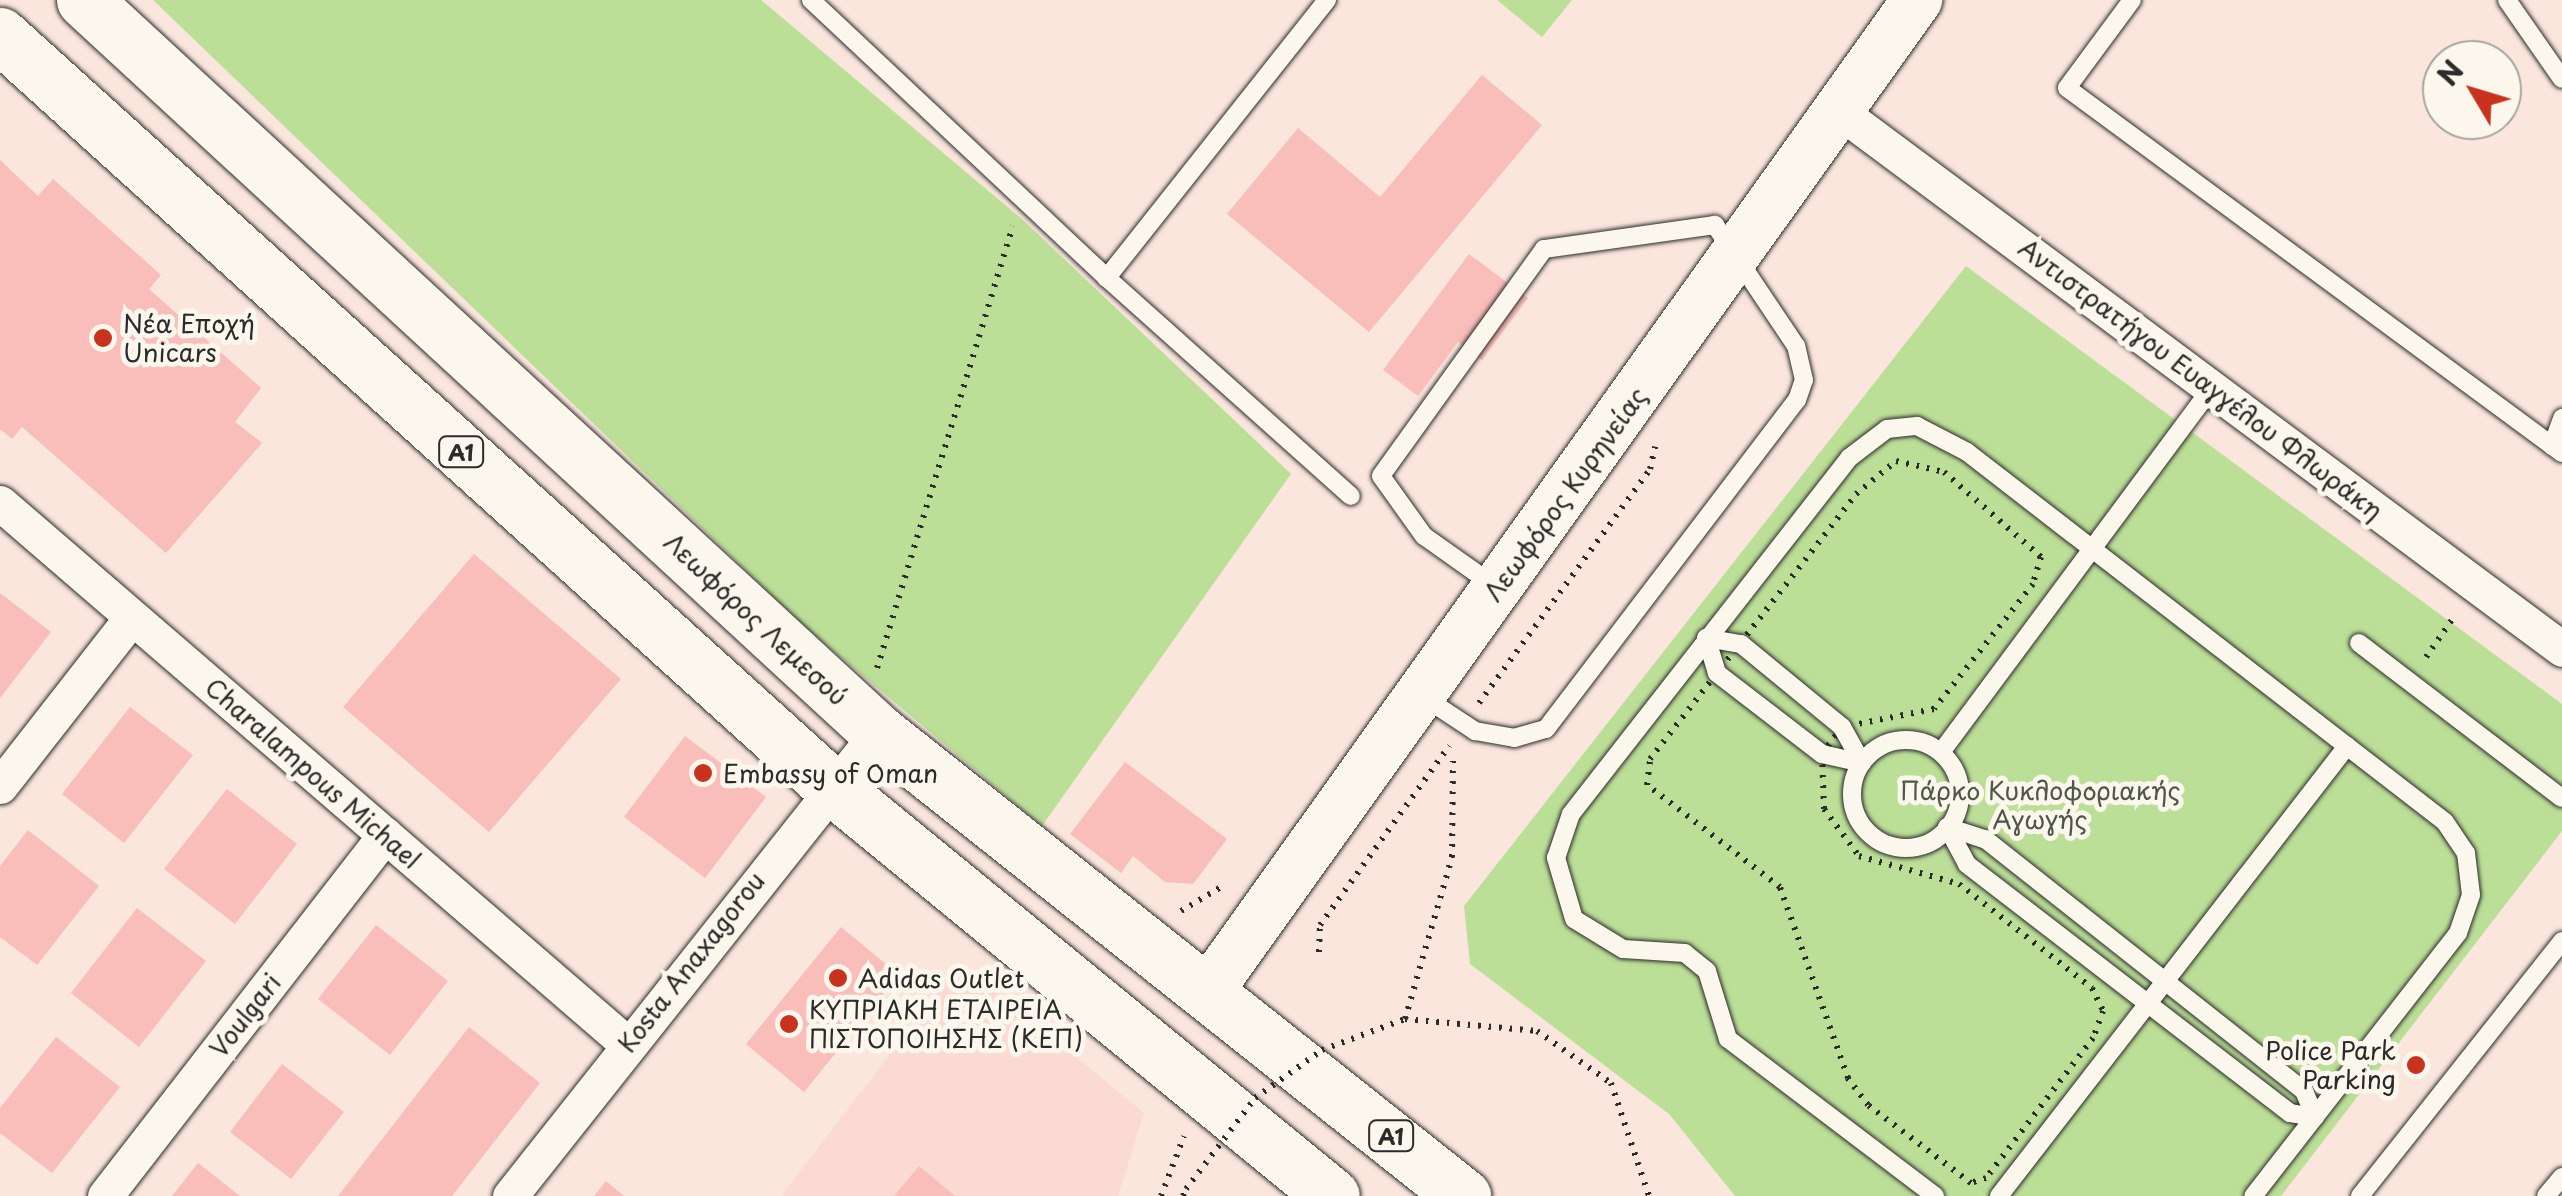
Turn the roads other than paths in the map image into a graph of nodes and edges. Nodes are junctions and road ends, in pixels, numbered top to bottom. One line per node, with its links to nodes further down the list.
1 (84, 0): 24 (main road, Λεωφόρος Λεμεσού / A1)
2 (811, 0): 11 (lane)
3 (1327, 0): 11 (lane)
4 (1917, 0): 9 (main road, Λεωφόρος Κυρηνείας)
5 (2132, 0): 14 (lane)
6 (2507, 0): 8 (lane)
7 (0, 36): 29 (main road, A1)
8 (2562, 78)
9 (1839, 111): 10 (main road, Λεωφόρος Κυρηνείας); 12 (street, Αντιστρατήγου Ευαγγέλου Φλωράκη)
10 (1733, 263): 18 (main road, Λεωφόρος Κυρηνείας); 18 (lane); 23 (lane)
11 (1108, 278): 15 (lane)
12 (2212, 387): 17 (lane); 22 (street, Αντιστρατήγου Ευαγγέλου Φλωράκη)
13 (2562, 418): 14 (lane)
14 (2557, 449)
15 (1351, 496)
16 (0, 503): 19 (street, Charalampous Michael)
17 (2092, 549): 20 (lane); 25 (lane); 26 (lane)
18 (1496, 587): 23 (main road, Λεωφόρος Κυρηνείας)
19 (132, 617): 28 (street); 32 (street, Charalampous Michael)
20 (1706, 638): 27 (lane); 27 (lane); 44 (lane)
21 (2359, 643): 30 (lane)
22 (2562, 648)
23 (1422, 696): 35 (main road, Λεωφόρος Κυρηνείας)
24 (874, 710): 29 (street, Kosta Anaxagorou); 35 (main road, Λεωφόρος Λεμεσού / A1)
25 (2348, 746): 34 (lane); 38 (lane)
26 (1942, 751): 27 (lane); 31 (lane)
27 (1862, 763): 31 (lane)
28 (0, 786)
29 (831, 786): 37 (street, Kosta Anaxagorou); 42 (main road, A1)
30 (2562, 798)
31 (1947, 827): 34 (lane); 36 (lane)
32 (385, 835): 37 (street, Charalampous Michael); 40 (street, Voulgari)
33 (2562, 941): 47 (lane)
34 (2166, 982): 36 (lane); 38 (lane)
35 (1210, 988): 43 (main road, Λεωφόρος Λεμεσού / A1)
36 (2148, 1004): 38 (lane); 45 (lane)
37 (626, 1043): 41 (street, Kosta Anaxagorou)
38 (2315, 1117): 46 (lane)
39 (2562, 1178): 48 (lane)
40 (105, 1196)
41 (510, 1196)
42 (1332, 1196)
43 (1463, 1196)
44 (1935, 1196)
45 (2000, 1196)
46 (2253, 1196)
47 (2360, 1196)
48 (2546, 1196)

